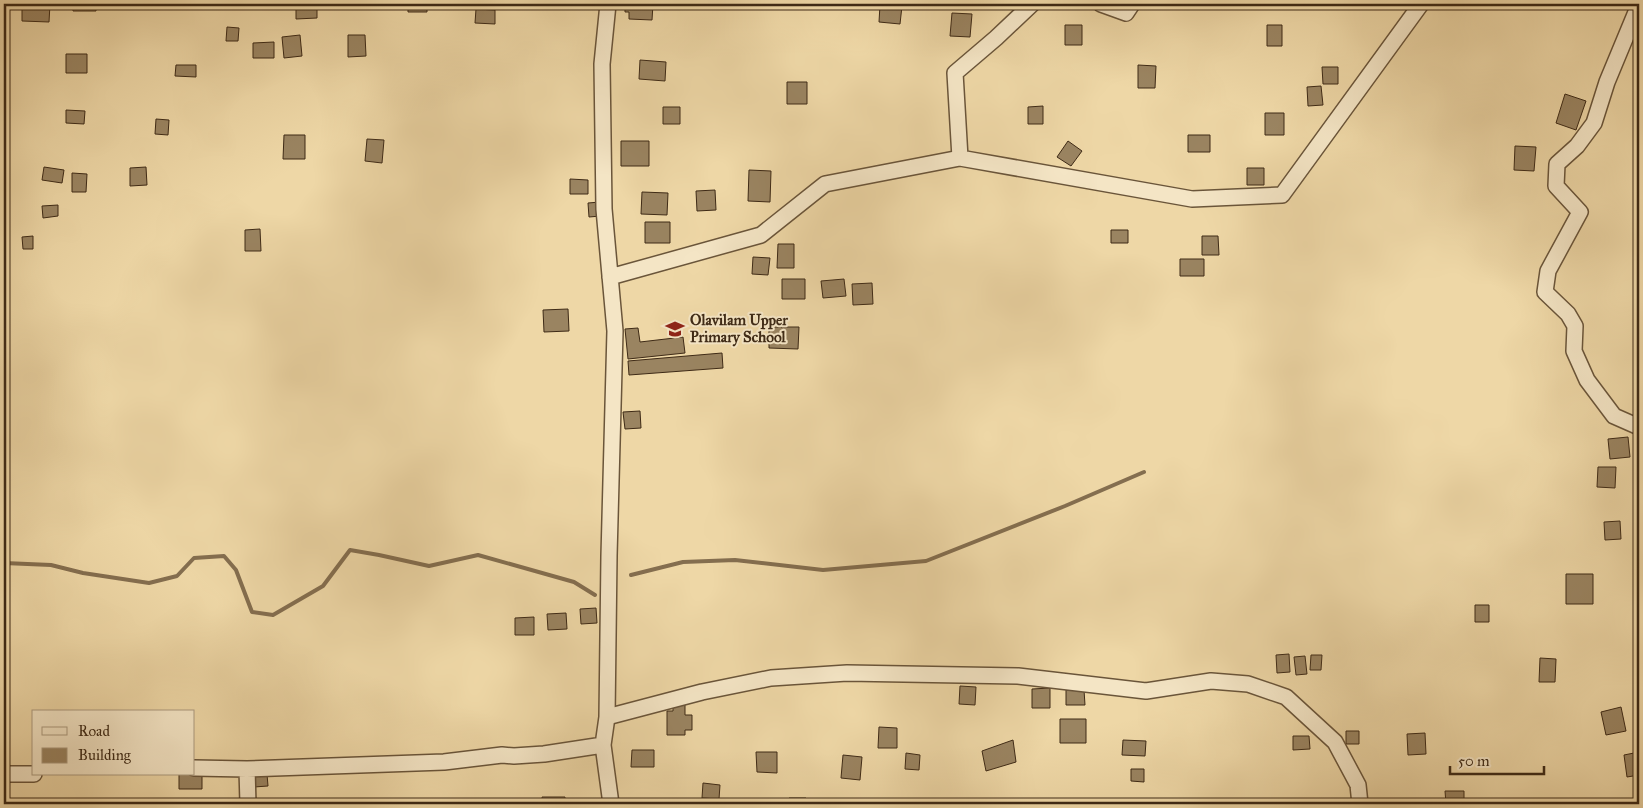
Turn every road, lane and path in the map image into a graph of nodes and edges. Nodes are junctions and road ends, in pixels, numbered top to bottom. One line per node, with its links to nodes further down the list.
1 (608, 4): 8 (street)
2 (1032, 4): 7 (street)
3 (1101, 4): 4 (street)
4 (1132, 4)
5 (1421, 4): 7 (street)
6 (1639, 4): 9 (street)
7 (960, 158): 8 (street)
8 (610, 276): 10 (street)
9 (1639, 427)
10 (607, 716): 11 (street); 18 (street)
11 (603, 745): 13 (street); 17 (street)
12 (195, 768): 13 (street)
13 (247, 769): 16 (street)
14 (4, 774): 15 (street)
15 (32, 774)
16 (248, 804)
17 (611, 804)
18 (1360, 804)

